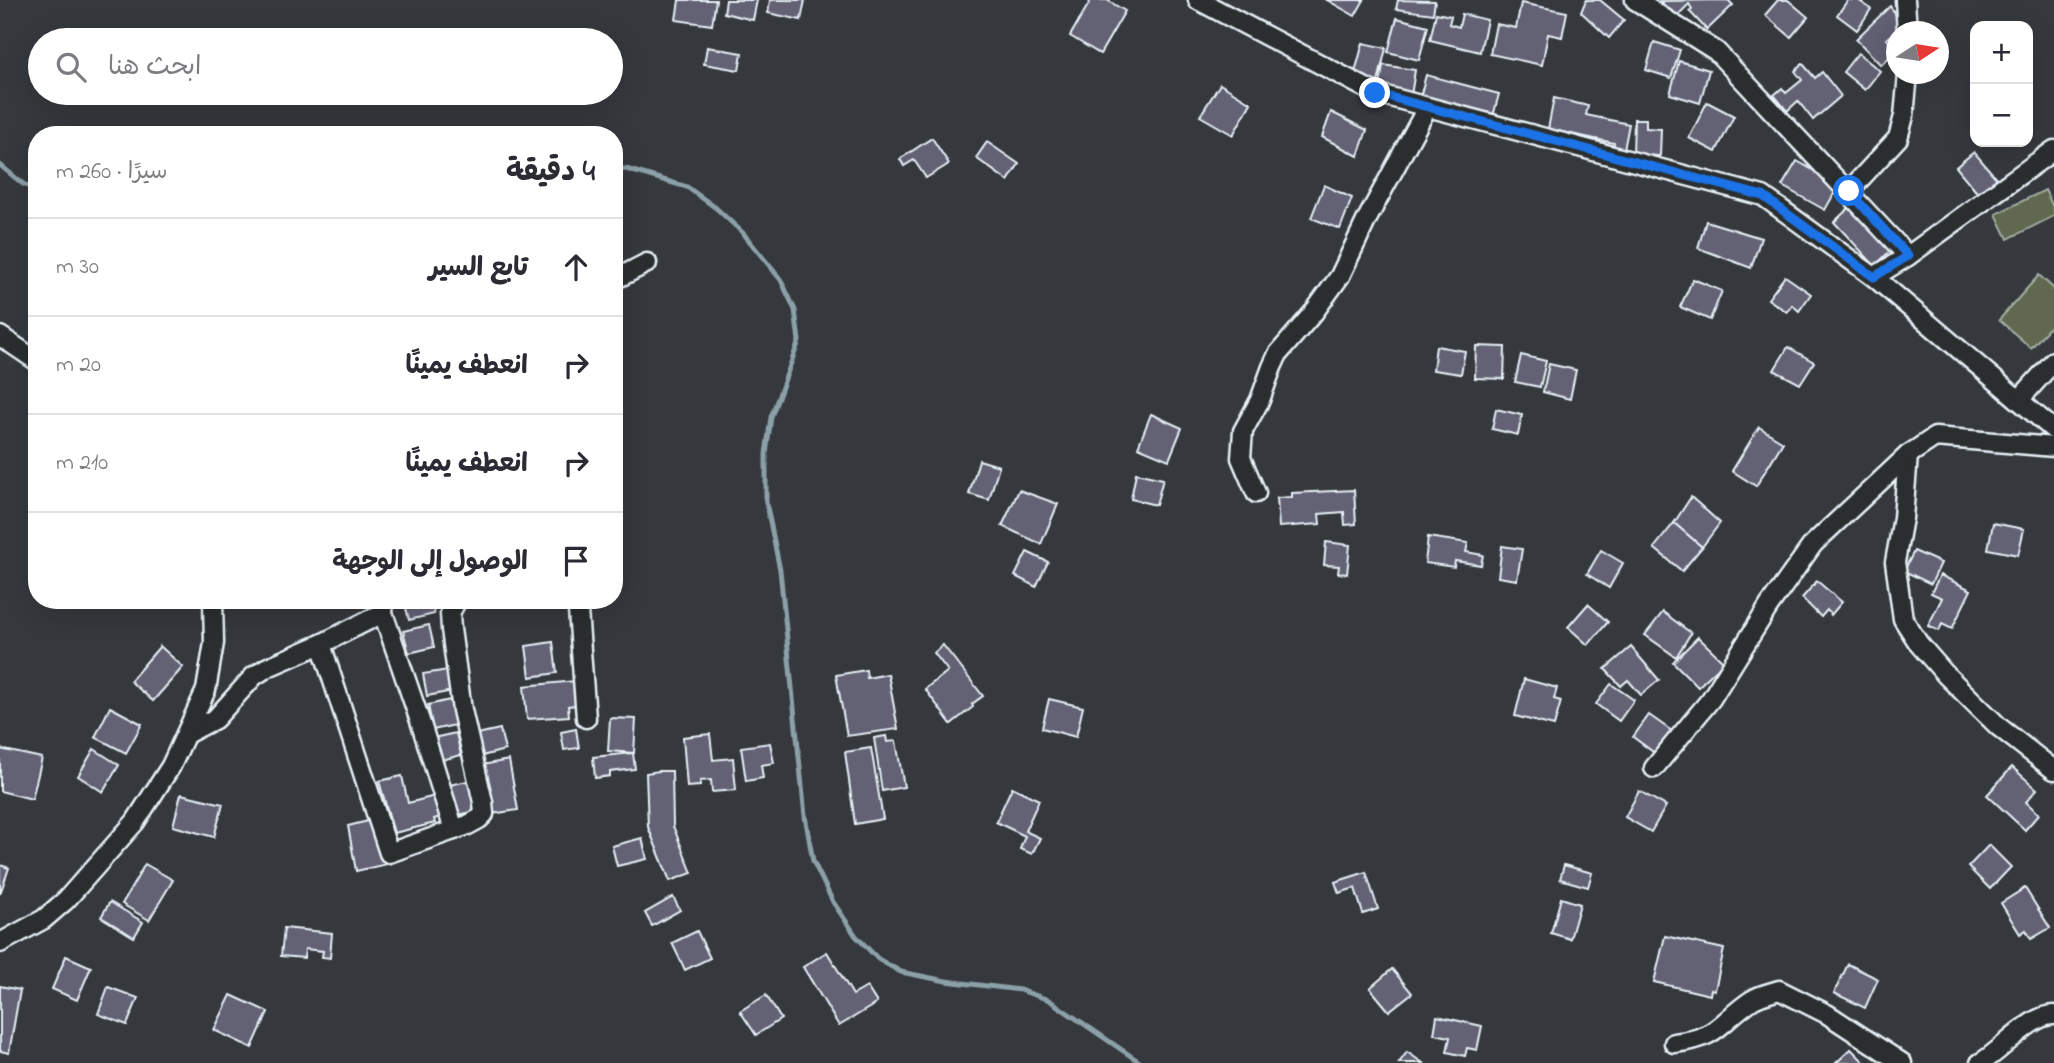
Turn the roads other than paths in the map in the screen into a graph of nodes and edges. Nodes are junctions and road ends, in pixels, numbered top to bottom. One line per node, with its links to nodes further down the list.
1 (1198, 0): 6 (street)
2 (1635, 0): 8 (street)
3 (1905, 0): 4 (street)
4 (1906, 21)
5 (1907, 84): 8 (street)
6 (1427, 108): 12 (street); 20 (street)
7 (2054, 150): 9 (street)
8 (1849, 191): 9 (street)
9 (1908, 256): 12 (street)
10 (646, 262): 11 (street)
11 (623, 275)
12 (1874, 277): 16 (street)
13 (0, 336): 14 (street)
14 (28, 355)
15 (2054, 362): 16 (street)
16 (2020, 400): 17 (street)
17 (2054, 430)
18 (2054, 447): 19 (street)
19 (1908, 455): 29 (street); 30 (street)
20 (1256, 493)
21 (213, 609): 28 (street)
22 (379, 609): 26 (street)
23 (383, 609): 31 (street)
24 (452, 609): 31 (street)
25 (578, 609): 27 (street)
26 (321, 644): 28 (street); 31 (street)
27 (586, 718)
28 (188, 733): 32 (street)
29 (1654, 768)
30 (2054, 770)
31 (454, 830)
32 (0, 943)
33 (2054, 1015): 36 (street)
34 (1674, 1043): 35 (street)
35 (1902, 1063)
36 (1980, 1063)

